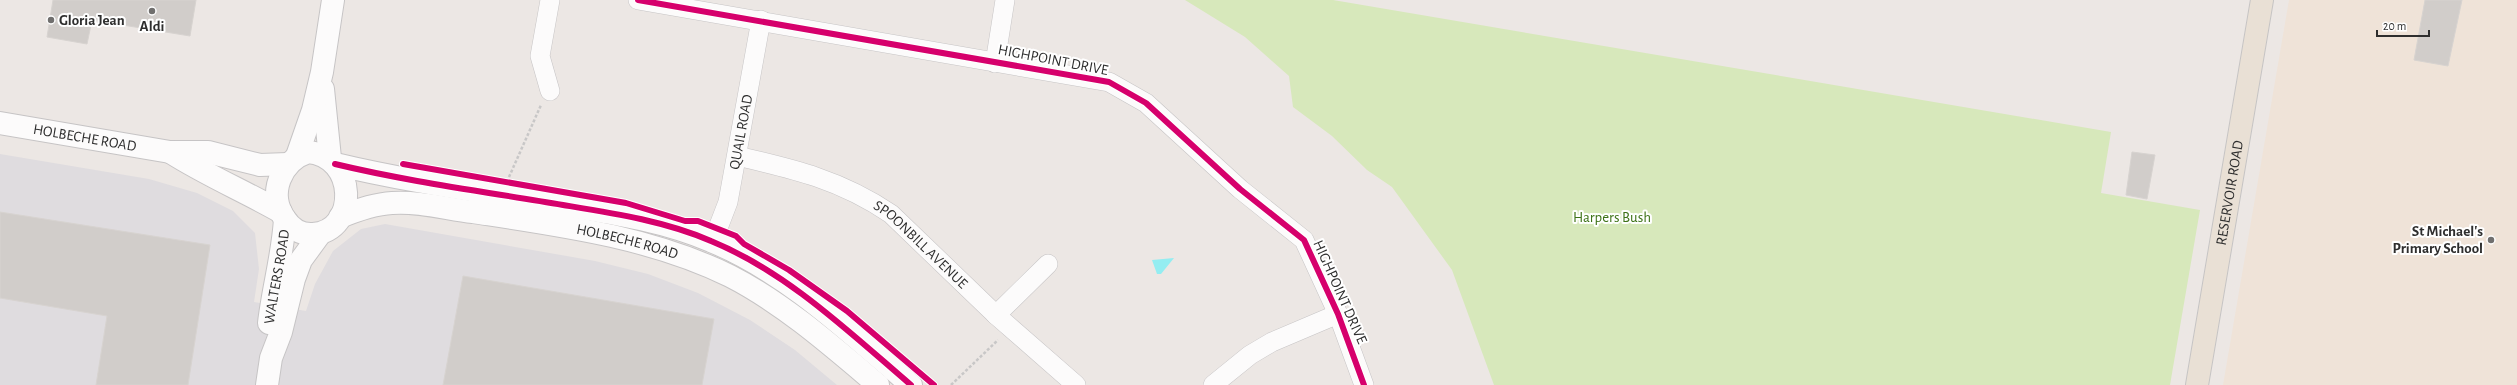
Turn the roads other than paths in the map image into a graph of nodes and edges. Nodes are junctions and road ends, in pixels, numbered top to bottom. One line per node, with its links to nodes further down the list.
1 (333, 0): 8 (street)
2 (550, 0): 9 (street)
3 (638, 0): 6 (street, HIGHPOINT DRIVE)
4 (1005, 0): 7 (street)
5 (2262, 0): 29 (main road, RESERVOIR ROAD)
6 (761, 20): 7 (street, HIGHPOINT DRIVE); 12 (street, QUAIL ROAD)
7 (995, 63): 20 (street, HIGHPOINT DRIVE)
8 (322, 72): 13 (street); 14 (street)
9 (550, 91)
10 (0, 124): 11 (street, HOLBECHE ROAD)
11 (170, 152): 13 (street, HOLBECHE ROAD); 15 (street, HOLBECHE ROAD)
12 (737, 156): 18 (street, QUAIL ROAD); 21 (street, SPOONBILL AVENUE)
13 (292, 160): 14 (street); 15 (street)
14 (332, 161): 16 (street); 18 (street, HOLBECHE ROAD)
15 (283, 216): 17 (street); 22 (street, WALTERS ROAD)
16 (340, 217): 17 (street); 24 (street, HOLBECHE ROAD)
17 (320, 234): 22 (street, WALTERS ROAD)
18 (712, 241): 25 (street, HOLBECHE ROAD)
19 (1048, 264): 21 (street)
20 (1338, 314): 27 (street); 28 (street, HIGHPOINT DRIVE)
21 (996, 315): 26 (street, SPOONBILL AVENUE)
22 (271, 358): 23 (street, WALTERS ROAD)
23 (267, 385)
24 (878, 385)
25 (911, 385)
26 (1076, 385)
27 (1213, 385)
28 (1364, 385)
29 (2197, 385)

